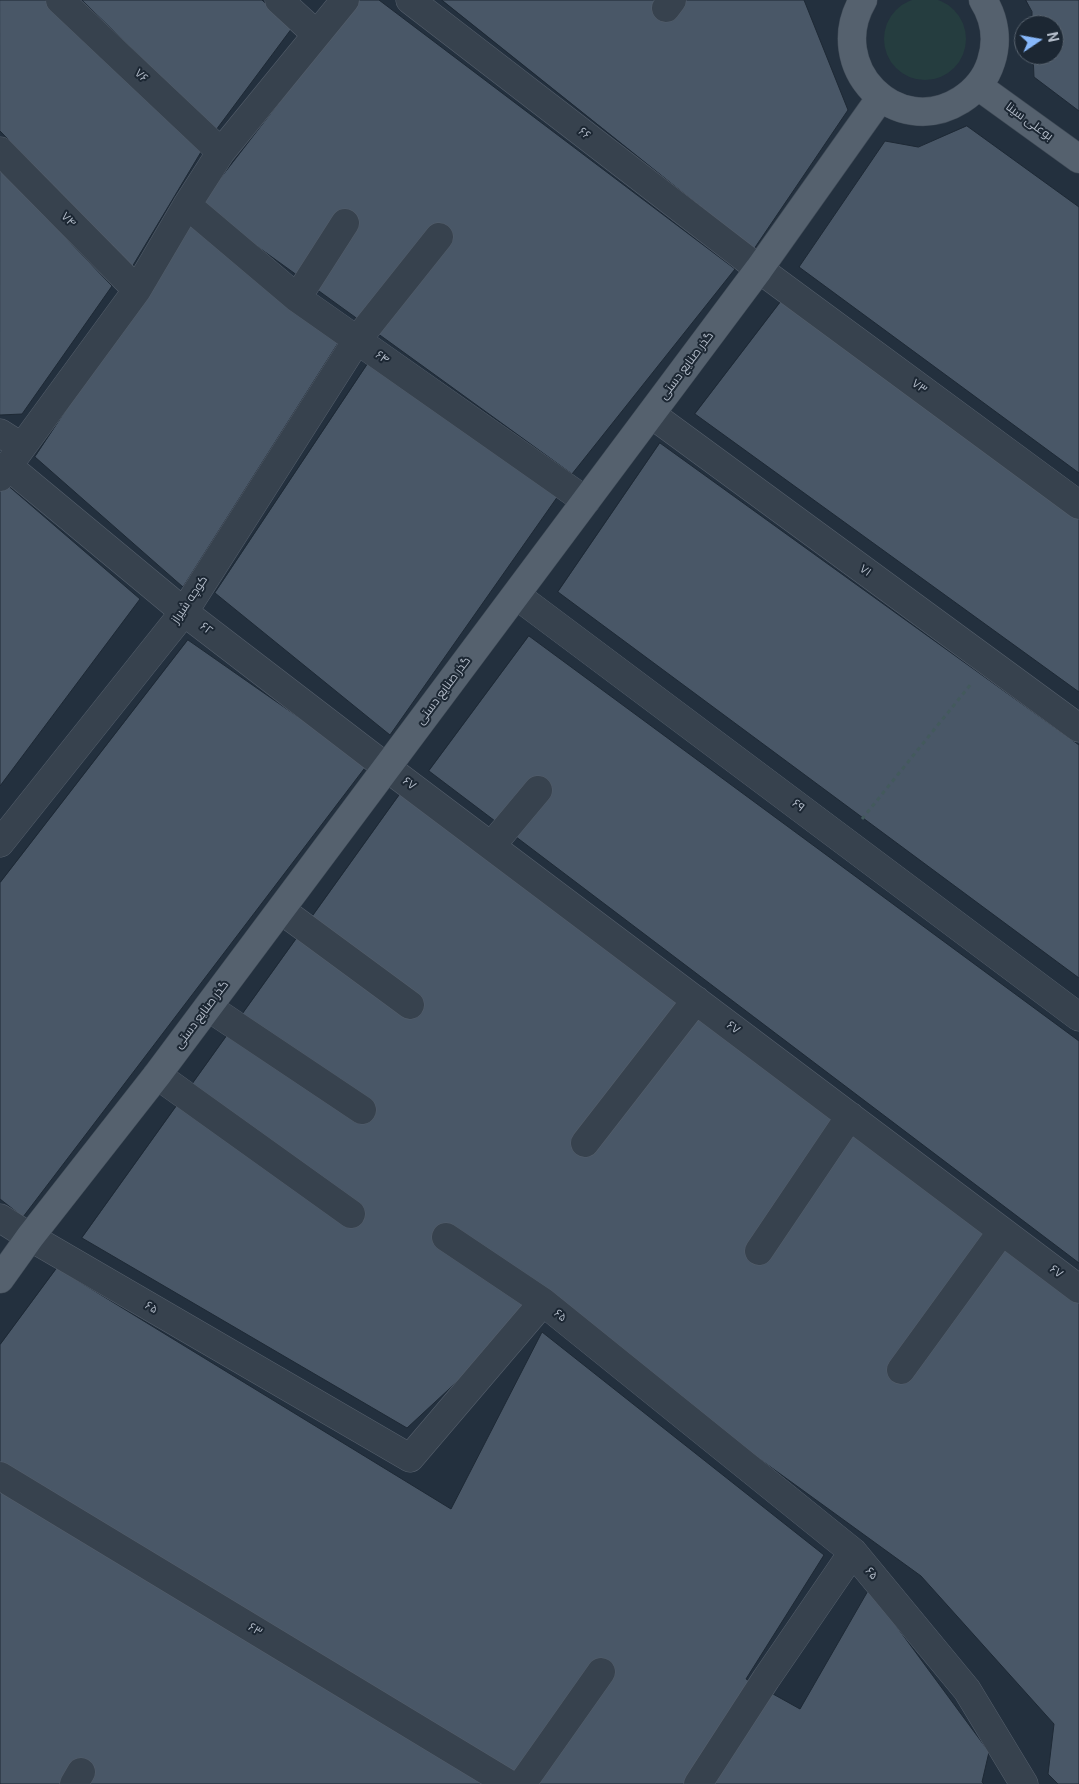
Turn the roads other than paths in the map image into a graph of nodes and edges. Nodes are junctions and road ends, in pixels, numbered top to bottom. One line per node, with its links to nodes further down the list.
1 (60, 0): 11 (street, ۷۶)
2 (279, 0): 7 (street)
3 (345, 0): 7 (street)
4 (410, 0): 16 (street, ۶۶)
5 (863, 0): 9 (main road)
6 (983, 0): 8 (main road)
7 (316, 34): 11 (street)
8 (978, 86): 9 (main road); 12 (main road, بوعلی سینا)
9 (881, 97): 16 (main road, گذر صنایع دستی)
10 (0, 151): 17 (street, ۷۴)
11 (221, 152): 13 (street)
12 (1079, 159)
13 (187, 205): 17 (street); 18 (street, ۶۴)
14 (345, 223): 18 (street)
15 (439, 236): 19 (street, کوچه شیراز)
16 (759, 269): 20 (main road, گذر صنایع دستی); 23 (street, ۷۳)
17 (137, 290): 21 (street)
18 (297, 298): 19 (street, ۶۴)
19 (357, 340): 22 (street, ۶۴); 25 (street, کوچه شیراز)
20 (651, 414): 22 (main road, گذر صنایع دستی); 26 (street, ۷۱)
21 (8, 456): 25 (street, ۶۲)
22 (586, 501): 24 (main road, گذر صنایع دستی)
23 (1079, 505)
24 (516, 595): 27 (main road, گذر صنایع دستی); 35 (street, ۶۹)
25 (184, 612): 27 (street, ۶۲); 29 (street, کوچه شیراز)
26 (1079, 728)
27 (386, 767): 30 (street, ۶۷); 31 (main road, گذر صنایع دستی)
28 (538, 790): 30 (street)
29 (0, 843)
30 (492, 845): 32 (street, ۶۷)
31 (281, 910): 33 (street); 34 (main road, گذر صنایع دستی)
32 (696, 1000): 38 (street, ۶۷); 39 (street)
33 (410, 1005)
34 (208, 1007): 36 (main road, گذر صنایع دستی); 37 (street)
35 (1079, 1017)
36 (157, 1075): 40 (street); 43 (main road, گذر صنایع دستی)
37 (362, 1110)
38 (850, 1116): 42 (street, ۶۷); 45 (street)
39 (585, 1143)
40 (351, 1214)
41 (0, 1218): 43 (street)
42 (1002, 1231): 47 (street, ۶۷); 49 (street)
43 (30, 1237): 46 (main road, گذر صنایع دستی); 48 (street, ۶۵)
44 (446, 1237): 48 (street)
45 (760, 1251)
46 (0, 1279)
47 (1079, 1289)
48 (543, 1302): 51 (street, ۶۵)
49 (901, 1370)
50 (0, 1476): 53 (street, ۶۳)
51 (853, 1552): 55 (street); 56 (street, ۶۵)
52 (602, 1672): 54 (street)
53 (509, 1784)
54 (522, 1784)
55 (698, 1784)
56 (1024, 1784)

